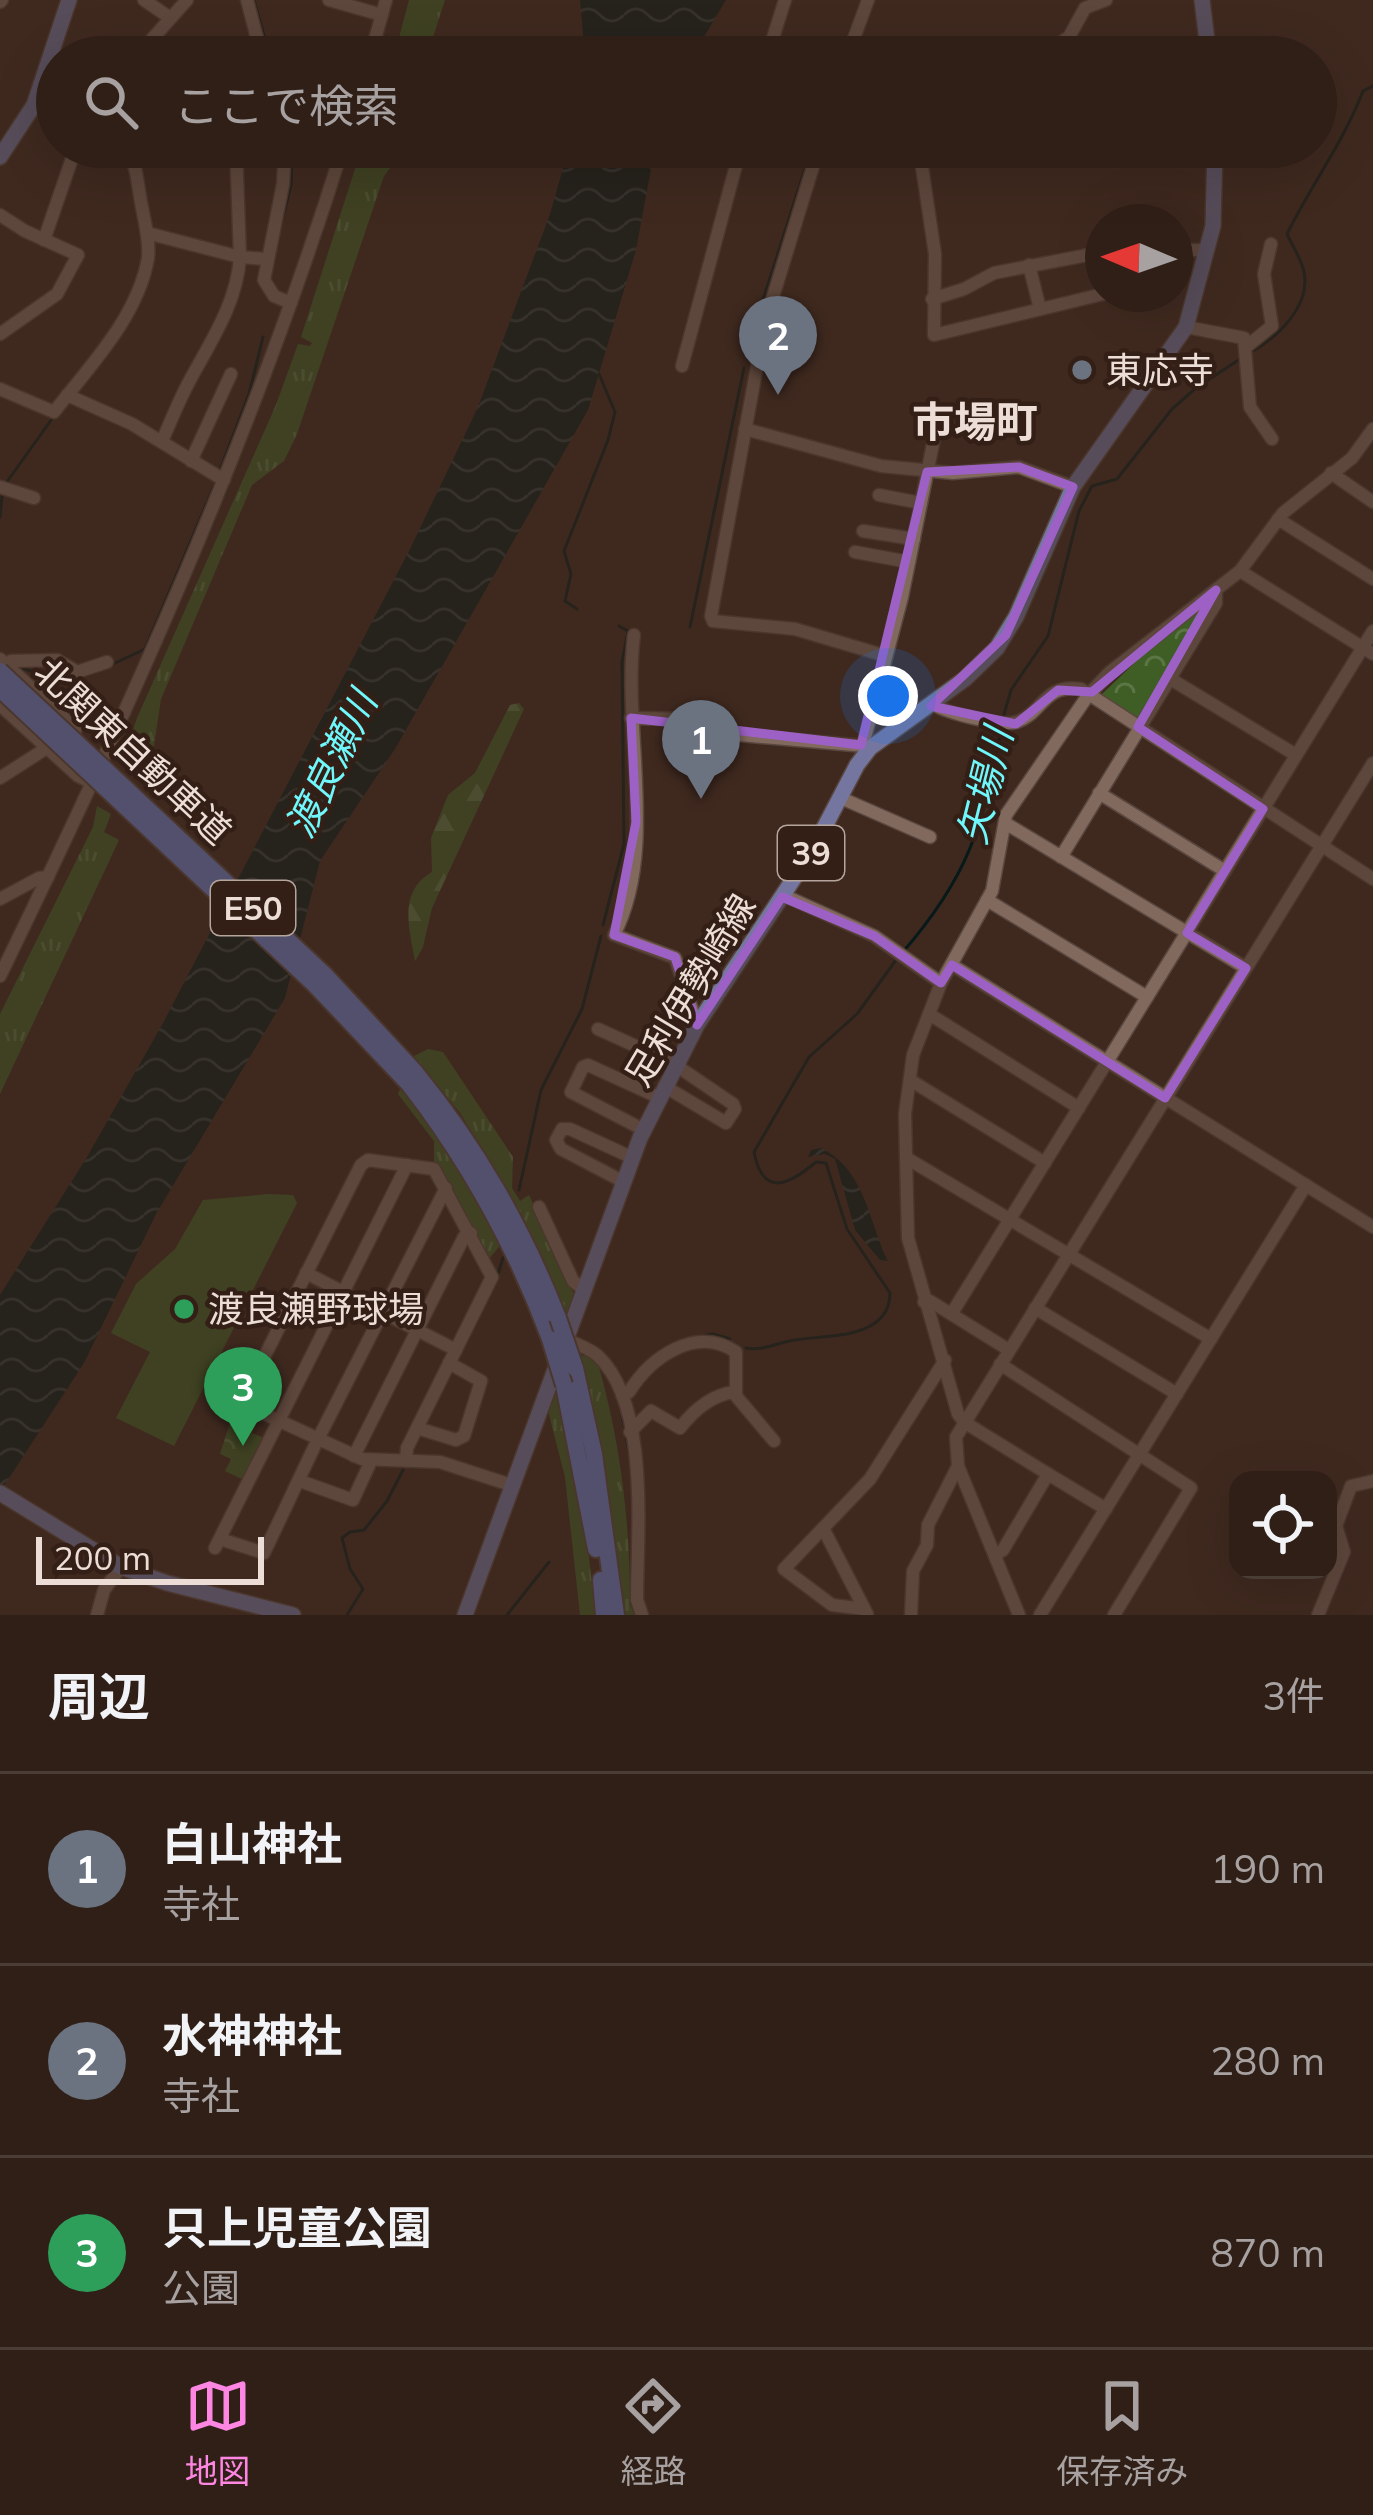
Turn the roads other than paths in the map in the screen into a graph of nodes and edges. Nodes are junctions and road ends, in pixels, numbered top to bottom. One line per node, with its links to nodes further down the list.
1 (69, 0): 13 (main road)
2 (144, 0): 12 (street)
3 (187, 0): 12 (street)
4 (247, 0): 15 (street)
5 (329, 0): 11 (street)
6 (386, 0): 11 (street)
7 (785, 0): 17 (street)
8 (868, 0): 18 (street)
9 (1106, 0): 19 (street)
10 (1202, 0): 20 (main road)
11 (382, 15): 16 (street)
12 (169, 17): 14 (street)
13 (57, 36)
14 (153, 36)
15 (256, 36)
16 (376, 36)
17 (774, 36)
18 (855, 36)
19 (1070, 36)
20 (1206, 36)
21 (36, 99): 22 (main road)
22 (0, 157)
23 (69, 168): 34 (street)
24 (137, 168): 33 (street)
25 (237, 168): 39 (street)
26 (284, 168): 40 (street)
27 (337, 168): 44 (street)
28 (736, 168): 49 (street)
29 (812, 168): 53 (street)
30 (922, 168): 43 (street)
31 (1215, 168): 37 (main road, 足利伊勢崎線 / 39)
32 (0, 214): 34 (street)
33 (147, 233): 39 (street); 52 (street)
34 (44, 240): 47 (street)
35 (1271, 244): 48 (street)
36 (1193, 250): 37 (street)
37 (1208, 250): 46 (main road, 足利伊勢崎線 / 39)
38 (1085, 255): 41 (street)
39 (240, 257): 40 (street); 57 (street)
40 (266, 259): 44 (street)
41 (1029, 265): 43 (street); 45 (street)
42 (1085, 298): 45 (street)
43 (932, 299): 45 (street)
44 (291, 303): 61 (street)
45 (1040, 309)
46 (1186, 327): 48 (street); 63 (main road, 足利伊勢崎線 / 39)
47 (0, 334)
48 (1246, 347): 56 (street)
49 (682, 367)
50 (231, 374): 58 (street)
51 (0, 389): 52 (street)
52 (67, 395): 57 (street)
53 (745, 429): 59 (street); 79 (street)
54 (1373, 429): 60 (street)
55 (935, 434): 59 (street)
56 (1272, 439)
57 (162, 441): 58 (street)
58 (190, 461): 61 (street)
59 (927, 472): 63 (street); 67 (street)
60 (1331, 473): 66 (street); 68 (street)
61 (224, 480): 96 (street)
62 (0, 487): 65 (street)
63 (1073, 487): 87 (main road, 足利伊勢崎線 / 39)
64 (878, 495): 67 (street)
65 (34, 498)
66 (1373, 502)
67 (921, 503): 70 (street)
68 (1278, 519): 73 (street); 74 (street)
69 (863, 531): 70 (street)
70 (914, 538): 72 (street)
71 (855, 552): 72 (street)
72 (910, 562): 79 (street)
73 (1240, 572): 75 (street); 78 (street)
74 (1373, 579)
75 (1216, 590): 83 (street); 86 (street)
76 (1373, 632): 78 (street)
77 (634, 635): 89 (street)
78 (1368, 651): 93 (street)
79 (886, 656): 92 (street)
80 (34, 661): 81 (street); 82 (street); 84 (street)
81 (107, 662)
82 (4, 664): 84 (street); 121 (highway, 北関東自動車道 / E50, bridge)
83 (1169, 678): 90 (street); 93 (street)
84 (21, 679): 91 (street)
85 (0, 689): 121 (highway, 北関東自動車道 / E50, bridge)
86 (1089, 694): 87 (street); 90 (street); 100 (street)
87 (933, 704): 92 (main road, 足利伊勢崎線 / 39)
88 (0, 705): 91 (street)
89 (631, 718): 92 (street); 117 (street)
90 (1138, 727): 97 (street); 99 (street)
91 (44, 747): 95 (street); 96 (street)
92 (866, 747): 98 (main road, 足利伊勢崎線 / 39)
93 (1297, 755): 99 (street)
94 (1373, 763): 102 (street)
95 (0, 778)
96 (92, 783): 105 (street)
97 (1099, 793): 103 (street); 104 (street)
98 (841, 798): 101 (street); 107 (main road, 足利伊勢崎線 / 39)
99 (1263, 809): 102 (street); 104 (street)
100 (1004, 823): 103 (street); 109 (street)
101 (930, 837)
102 (1321, 847): 106 (street); 112 (street)
103 (1060, 856): 110 (street)
104 (1225, 871): 110 (street)
105 (48, 877): 108 (street); 113 (street)
106 (1373, 879)
107 (783, 895): 114 (street); 117 (main road, 足利伊勢崎線 / 39)
108 (0, 898)
109 (987, 900): 111 (street); 115 (street)
110 (1187, 933): 112 (street); 115 (street)
111 (952, 965): 114 (street); 119 (street)
112 (1246, 968): 124 (street)
113 (0, 976)
114 (941, 983): 116 (street)
115 (1147, 997): 119 (street)
116 (929, 1014): 122 (street); 125 (street)
117 (698, 1024): 120 (main road, 足利伊勢崎線 / 39)
118 (598, 1029): 120 (street)
119 (1107, 1062): 124 (street); 125 (street)
120 (674, 1065): 123 (main road, 足利伊勢崎線 / 39); 123 (street)
121 (412, 1078): 147 (highway, 北関東自動車道 / E50); 181 (highway, 北関東自動車道 / E50, bridge)
122 (910, 1080): 128 (street); 129 (street)
123 (661, 1092): 126 (main road, 足利伊勢崎線 / 39); 126 (street)
124 (1165, 1098): 132 (street); 138 (street)
125 (1079, 1108): 129 (street)
126 (644, 1130): 127 (main road, 足利伊勢崎線 / 39)
127 (633, 1158): 131 (main road, 足利伊勢崎線 / 39); 131 (street)
128 (908, 1159): 135 (street); 142 (street)
129 (1045, 1163): 135 (street)
130 (407, 1165): 133 (street); 139 (street); 141 (street)
131 (624, 1182): 140 (main road, 足利伊勢崎線 / 39)
132 (1306, 1185): 136 (street); 148 (street)
133 (446, 1188): 137 (street); 144 (street)
134 (539, 1207): 140 (street)
135 (1010, 1219): 138 (street); 145 (street)
136 (1373, 1227)
137 (471, 1233): 146 (street); 150 (street)
138 (1068, 1255): 143 (street); 148 (street)
139 (306, 1273): 141 (street); 156 (street)
140 (584, 1291): 147 (main road, 足利伊勢崎線 / 39)
141 (345, 1293): 144 (street); 156 (street)
142 (925, 1302): 145 (street); 151 (street)
143 (1035, 1308): 149 (street); 154 (street)
144 (382, 1312): 146 (street); 160 (street)
145 (952, 1313): 149 (street)
146 (417, 1330): 150 (street); 163 (street)
147 (558, 1339): 155 (street); 170 (main road, 足利伊勢崎線 / 39); 180 (highway, 北関東自動車道 / E50, bridge)
148 (1211, 1339): 154 (street)
149 (1009, 1350): 152 (street)
150 (453, 1356): 158 (street); 158 (street)
151 (945, 1360): 157 (street); 173 (street)
152 (1000, 1364): 157 (street); 162 (street)
153 (734, 1392): 155 (street); 159 (street); 161 (street)
154 (1177, 1394): 162 (street)
155 (622, 1395): 159 (street)
156 (279, 1421): 160 (street); 168 (street)
157 (964, 1422): 166 (street); 167 (street)
158 (417, 1428): 165 (street)
159 (630, 1432): 182 (street)
160 (318, 1439): 163 (street); 168 (street)
161 (774, 1441)
162 (1140, 1453): 172 (street); 186 (street)
163 (354, 1456): 164 (street)
164 (371, 1461): 165 (street); 168 (street)
165 (406, 1461): 170 (street)
166 (958, 1466): 174 (street); 183 (street)
167 (1048, 1474): 172 (street); 174 (street)
168 (300, 1480)
169 (1373, 1480): 187 (street)
170 (511, 1485): 179 (main road, 足利伊勢崎線 / 39)
171 (0, 1493): 175 (main road)
172 (1106, 1509): 185 (street)
173 (824, 1530): 176 (street); 176 (street)
174 (994, 1555): 184 (street)
175 (116, 1565): 177 (street); 178 (main road)
176 (866, 1612)
177 (97, 1615)
178 (293, 1615)
179 (465, 1615)
180 (604, 1615)
181 (616, 1615)
182 (641, 1615)
183 (910, 1615)
184 (1019, 1615)
185 (1040, 1615)
186 (1114, 1615)
187 (1318, 1615)

